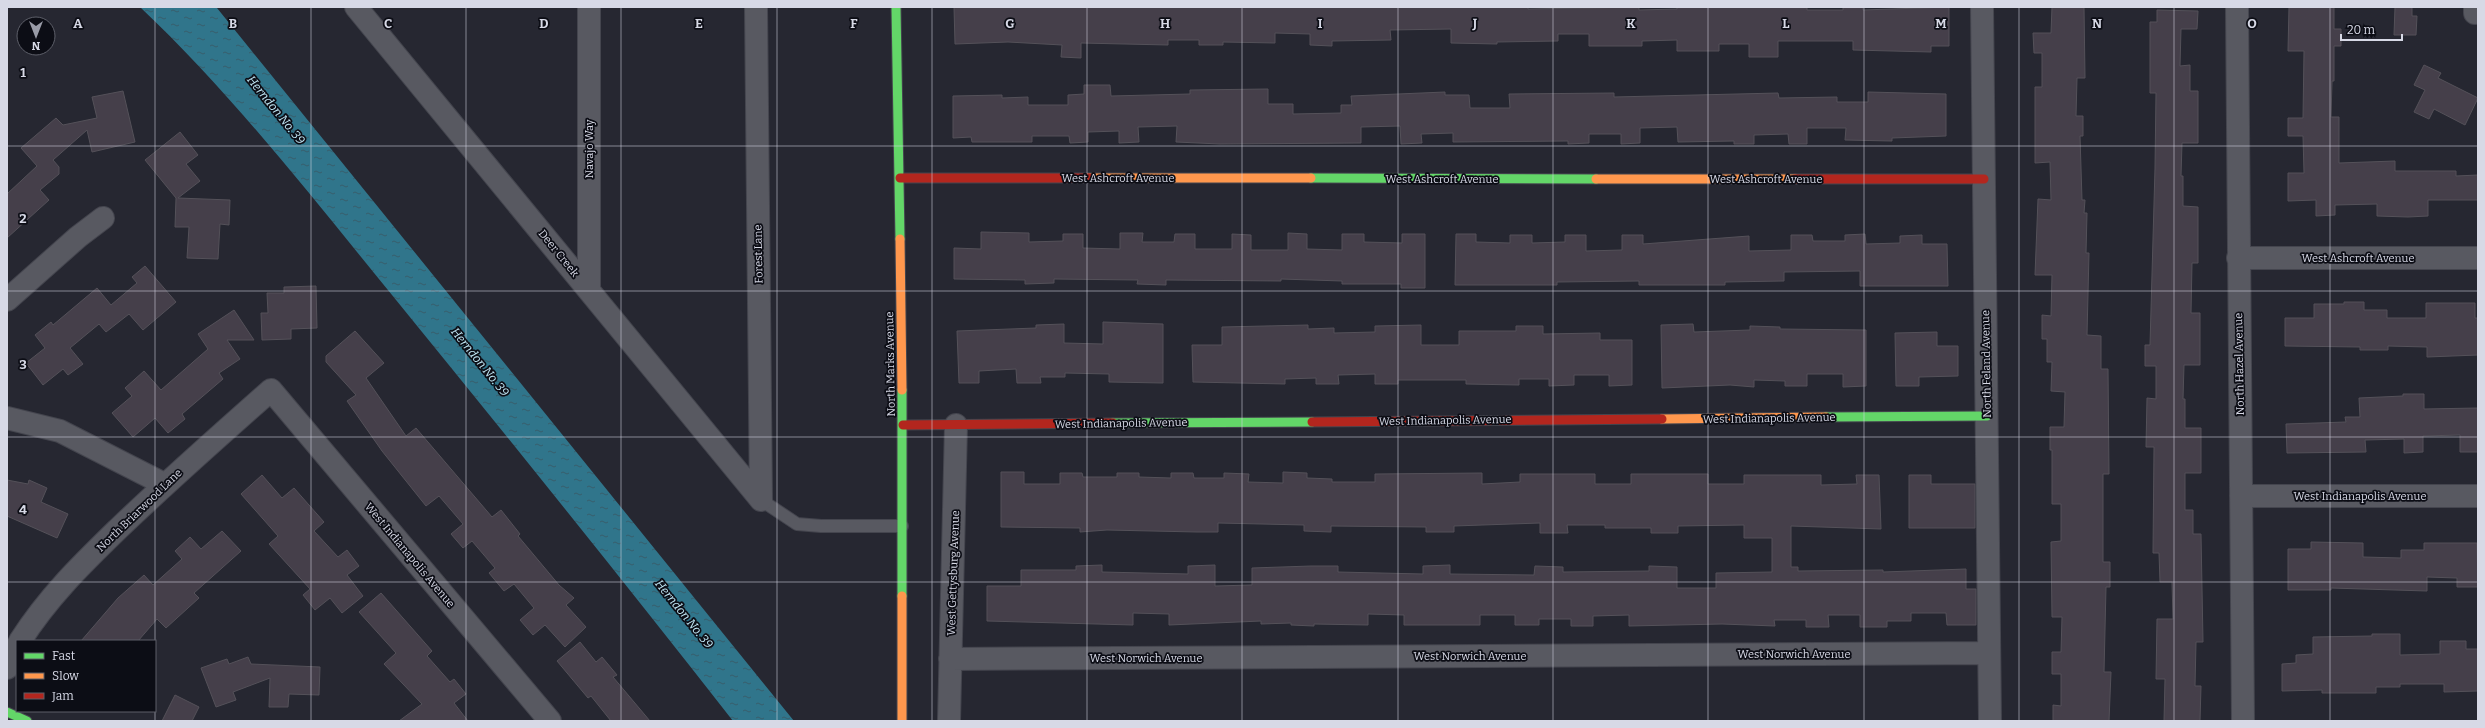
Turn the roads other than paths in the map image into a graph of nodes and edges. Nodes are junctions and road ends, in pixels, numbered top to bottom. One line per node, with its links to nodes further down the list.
1 (356, 7): 12 (street, Deer Creek)
2 (589, 7): 12 (street, Navajo Way)
3 (756, 7): 22 (street, Forest Lane)
4 (896, 7): 7 (street, North Marks Avenue)
5 (1982, 7): 8 (street, North Feland Avenue)
6 (2237, 7): 10 (street, North Hazel Avenue)
7 (900, 178): 8 (street, West Ashcroft Avenue); 17 (street, North Marks Avenue)
8 (1984, 179): 15 (street, North Feland Avenue)
9 (103, 218): 13 (street)
10 (2238, 258): 11 (street, West Ashcroft Avenue); 20 (street, North Hazel Avenue)
11 (2478, 258)
12 (589, 290): 22 (street, Deer Creek)
13 (7, 300)
14 (271, 390): 19 (street, North Briarwood Lane); 31 (street, West Indianapolis Avenue)
15 (1987, 416): 18 (street, West Indianapolis Avenue); 26 (street, North Feland Avenue)
16 (7, 418): 19 (street)
17 (903, 425): 18 (street, West Indianapolis Avenue); 23 (street, North Marks Avenue)
18 (956, 425): 27 (street, West Gettysburg Avenue)
19 (164, 484): 24 (street, North Briarwood Lane)
20 (2241, 496): 21 (street, West Indianapolis Avenue); 35 (street, North Hazel Avenue)
21 (2478, 496)
22 (761, 500): 23 (lane)
23 (902, 526): 32 (street, North Marks Avenue)
24 (21, 640)
25 (16, 648): 28 (street)
26 (1990, 653): 27 (street, West Norwich Avenue); 34 (street, North Feland Avenue)
27 (950, 659): 33 (street, West Gettysburg Avenue)
28 (7, 668)
29 (7, 712): 30 (street)
30 (27, 721)
31 (550, 721)
32 (902, 721)
33 (949, 721)
34 (1990, 721)
35 (2243, 721)

